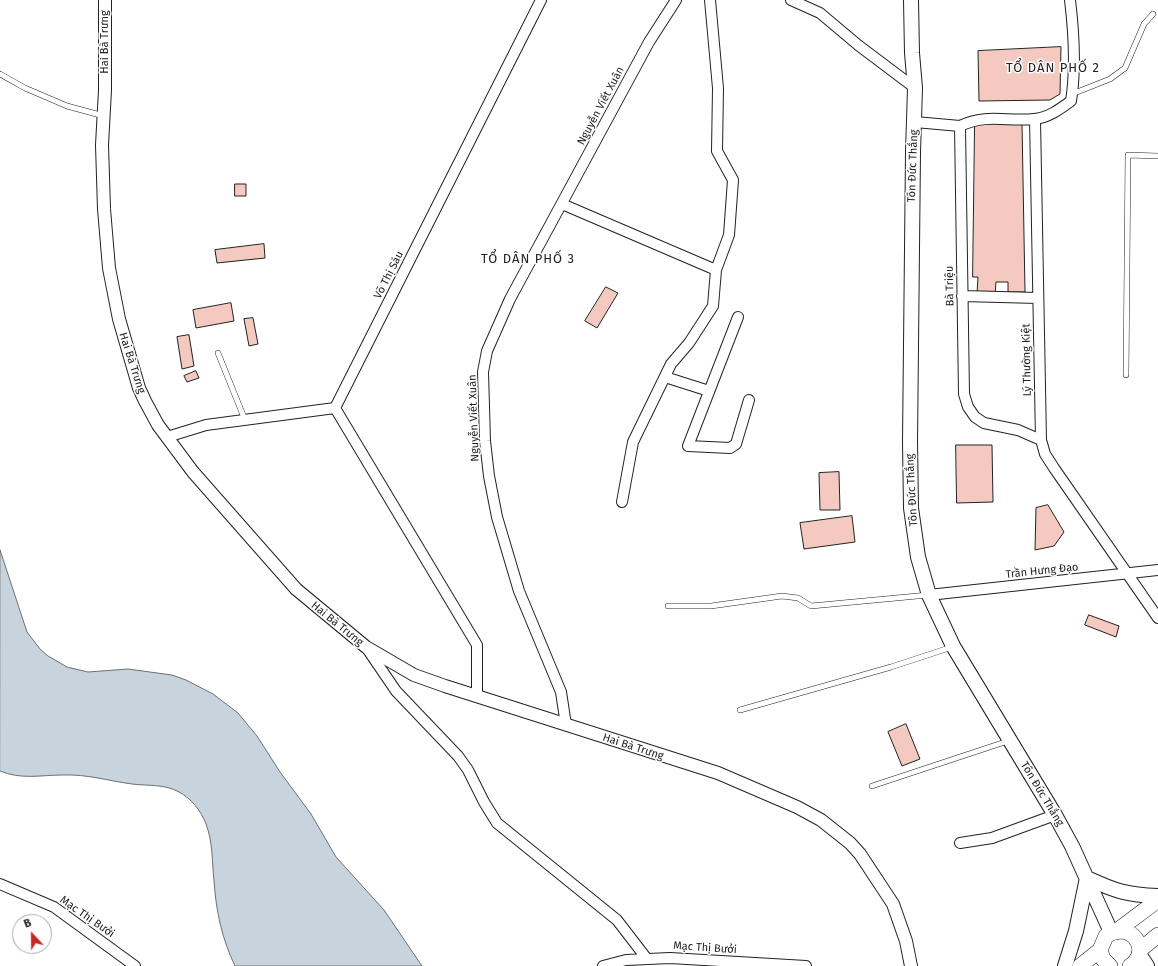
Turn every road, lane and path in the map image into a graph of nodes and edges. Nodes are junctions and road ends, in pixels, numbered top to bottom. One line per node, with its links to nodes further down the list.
1 (105, 0): 12 (street, Hai Bà Trưng)
2 (541, 0): 27 (street, Võ Thị Sáu)
3 (676, 0): 17 (street, Nguyễn Viết Xuân)
4 (710, 0): 18 (street)
5 (791, 0): 10 (street)
6 (911, 0): 10 (main road, Tôn Đức Thắng)
7 (1070, 0): 11 (street)
8 (1153, 14): 11 (lane)
9 (0, 74): 12 (lane)
10 (916, 88): 14 (main road, Tôn Đức Thắng)
11 (1072, 94): 13 (street)
12 (104, 116): 29 (street, Hai Bà Trưng)
13 (1035, 119): 15 (street); 20 (street, Lý Thường Kiệt)
14 (915, 122): 15 (street); 34 (main road, Tôn Đức Thắng)
15 (960, 126): 19 (street, Bà Triệu)
16 (1158, 156): 23 (lane)
17 (562, 204): 18 (street); 41 (street, Nguyễn Viết Xuân)
18 (716, 270): 24 (street)
19 (962, 296): 20 (street); 30 (street, Bà Triệu)
20 (1038, 298): 30 (street, Lý Thường Kiệt)
21 (738, 317): 25 (street)
22 (218, 353): 28 (lane)
23 (1126, 376)
24 (665, 377): 25 (street); 31 (street)
25 (709, 391): 26 (street)
26 (748, 400)
27 (335, 408): 28 (street); 39 (street)
28 (246, 421): 29 (street)
29 (167, 437): 38 (street, Hai Bà Trưng)
30 (1041, 440): 33 (street, Lý Thường Kiệt)
31 (622, 502)
32 (1158, 570): 33 (street, Trần Hưng Đạo)
33 (1127, 573): 34 (street, Trần Hưng Đạo); 36 (street, Lý Thường Kiệt)
34 (929, 595): 35 (lane); 37 (main road, Tôn Đức Thắng)
35 (668, 606)
36 (1158, 618)
37 (953, 646): 40 (lane); 42 (main road, Tôn Đức Thắng)
38 (366, 647): 39 (street, Hai Bà Trưng); 53 (street)
39 (477, 696): 41 (street, Hai Bà Trưng)
40 (740, 710)
41 (566, 725): 58 (street, Hai Bà Trưng)
42 (1010, 740): 43 (lane); 44 (main road, Tôn Đức Thắng)
43 (872, 786)
44 (1055, 815): 45 (street); 46 (main road, Tôn Đức Thắng)
45 (960, 843)
46 (1087, 878): 48 (main road); 50 (main road, Tôn Đức Thắng); 59 (main road)
47 (0, 884): 55 (street, Mạc Thị Bưởi)
48 (1158, 896)
49 (1158, 900): 50 (main road)
50 (1114, 931): 52 (main road); 54 (main road)
51 (1158, 936): 54 (main road)
52 (1100, 950): 60 (main road); 61 (main road)
53 (647, 959): 56 (street, Mạc Thị Bưởi); 57 (street, Mạc Thị Bưởi)
54 (1139, 959)
55 (135, 966)
56 (603, 966)
57 (806, 966)
58 (911, 966)
59 (1065, 966)
60 (1080, 966)
61 (1110, 966)

